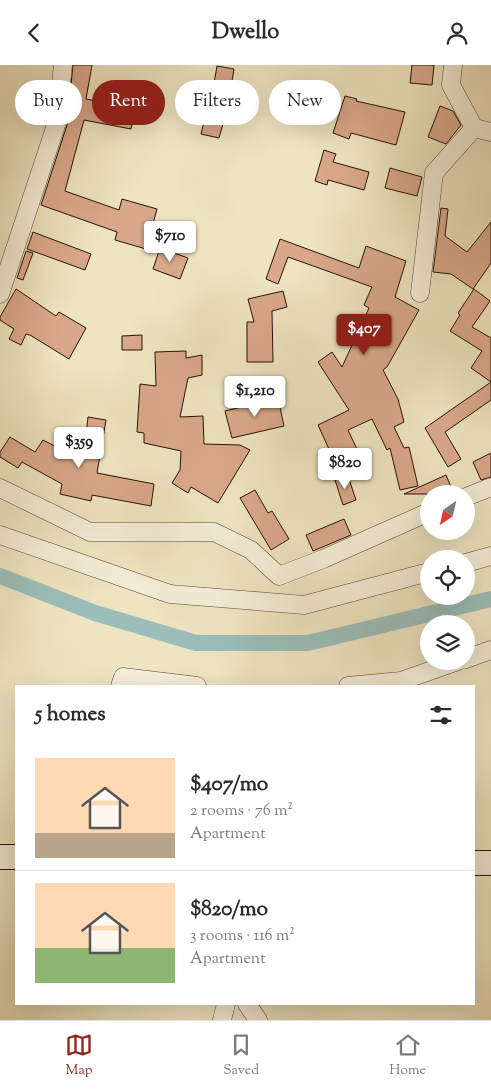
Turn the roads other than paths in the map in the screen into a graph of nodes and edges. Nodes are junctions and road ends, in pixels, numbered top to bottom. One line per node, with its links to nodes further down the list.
1 (63, 65): 5 (street)
2 (453, 65): 3 (street)
3 (482, 130): 4 (street)
4 (420, 293)
5 (0, 294)
6 (491, 487): 8 (street)
7 (0, 488): 9 (street)
8 (475, 493)
9 (420, 517)
10 (0, 535): 13 (street)
11 (491, 556): 12 (street)
12 (475, 560)
13 (420, 574)
14 (491, 650): 15 (street)
15 (475, 656)
16 (432, 670): 19 (street)
17 (120, 685): 18 (street)
18 (189, 685)
19 (359, 685)
20 (0, 857): 21 (main road)
21 (15, 857)
22 (475, 863): 23 (main road)
23 (491, 863)
24 (226, 1005): 26 (street)
25 (248, 1005): 27 (street)
26 (222, 1020)
27 (258, 1020)

